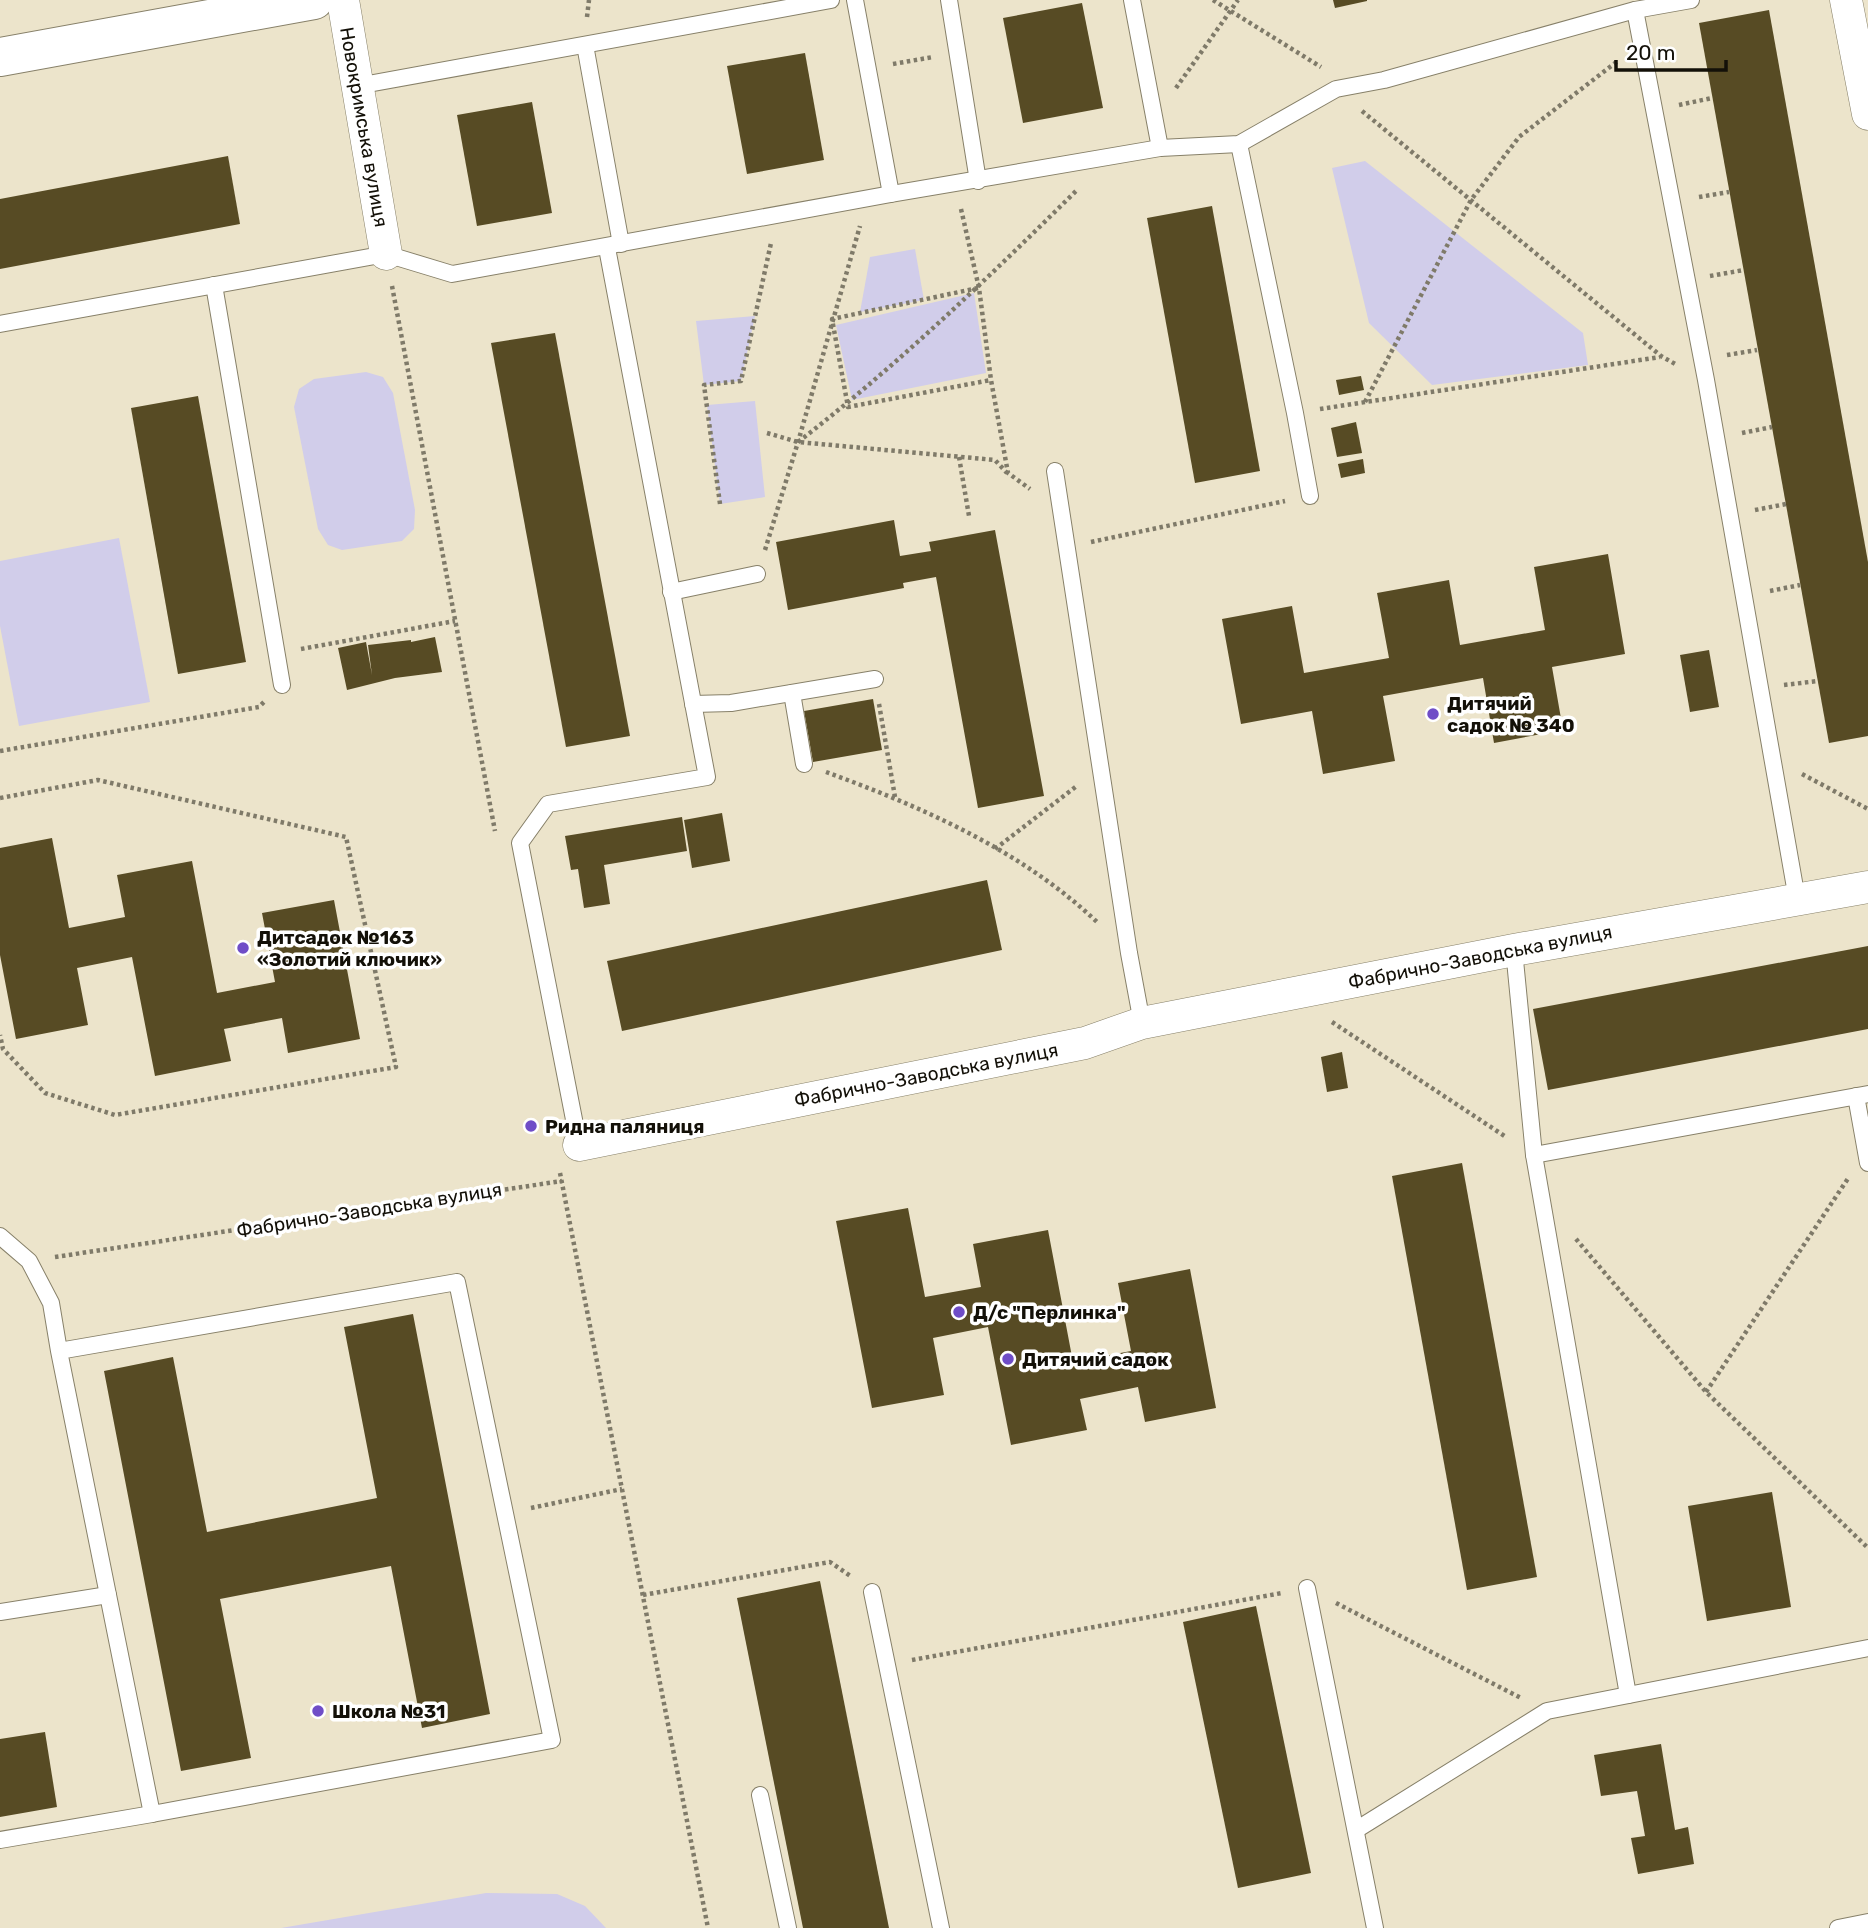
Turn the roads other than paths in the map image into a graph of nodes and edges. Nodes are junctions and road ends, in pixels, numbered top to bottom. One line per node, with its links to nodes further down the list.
1 (314, 0): 11 (street)
2 (342, 0): 12 (street, Новокримська вулиця)
3 (831, 0): 10 (lane)
4 (855, 0): 17 (lane)
5 (949, 0): 16 (lane)
6 (1132, 0): 15 (lane)
7 (1691, 0): 9 (lane)
8 (1846, 0): 13 (street)
9 (1635, 10): 14 (lane); 32 (lane)
10 (585, 45): 12 (lane); 18 (lane)
11 (0, 57)
12 (357, 86): 19 (street, Новокримська вулиця)
13 (1866, 94)
14 (1239, 144): 15 (lane); 23 (lane)
15 (1160, 148): 16 (lane)
16 (978, 181): 17 (lane)
17 (891, 194): 18 (lane)
18 (614, 246): 19 (lane); 25 (lane)
19 (386, 254): 20 (lane)
20 (214, 285): 21 (lane); 27 (lane)
21 (0, 324)
22 (1055, 471): 34 (lane)
23 (1310, 496)
24 (757, 574): 25 (lane)
25 (671, 592): 29 (lane)
26 (875, 679): 28 (lane)
27 (282, 685)
28 (792, 693): 29 (lane); 30 (lane)
29 (693, 704): 36 (lane)
30 (804, 764)
31 (1868, 887): 32 (street, Фабрично-Заводська вулиця)
32 (1797, 899): 33 (street, Фабрично-Заводська вулиця)
33 (1514, 950): 34 (street, Фабрично-Заводська вулиця); 37 (lane)
34 (1142, 1023): 36 (street, Фабрично-Заводська вулиця)
35 (1862, 1095): 37 (lane); 38 (lane)
36 (579, 1145)
37 (1534, 1155): 46 (lane)
38 (1867, 1158)
39 (0, 1236): 40 (lane)
40 (59, 1351): 43 (lane); 48 (lane)
41 (1307, 1588): 49 (lane)
42 (872, 1592): 53 (lane)
43 (108, 1595): 44 (lane); 48 (lane)
44 (0, 1612)
45 (1868, 1648): 46 (lane)
46 (1628, 1695): 49 (lane)
47 (760, 1795): 52 (lane)
48 (152, 1814): 50 (lane)
49 (1356, 1830): 54 (lane)
50 (0, 1840)
51 (1868, 1922): 55 (lane)
52 (788, 1928)
53 (941, 1928)
54 (1375, 1928)
55 (1838, 1928)

